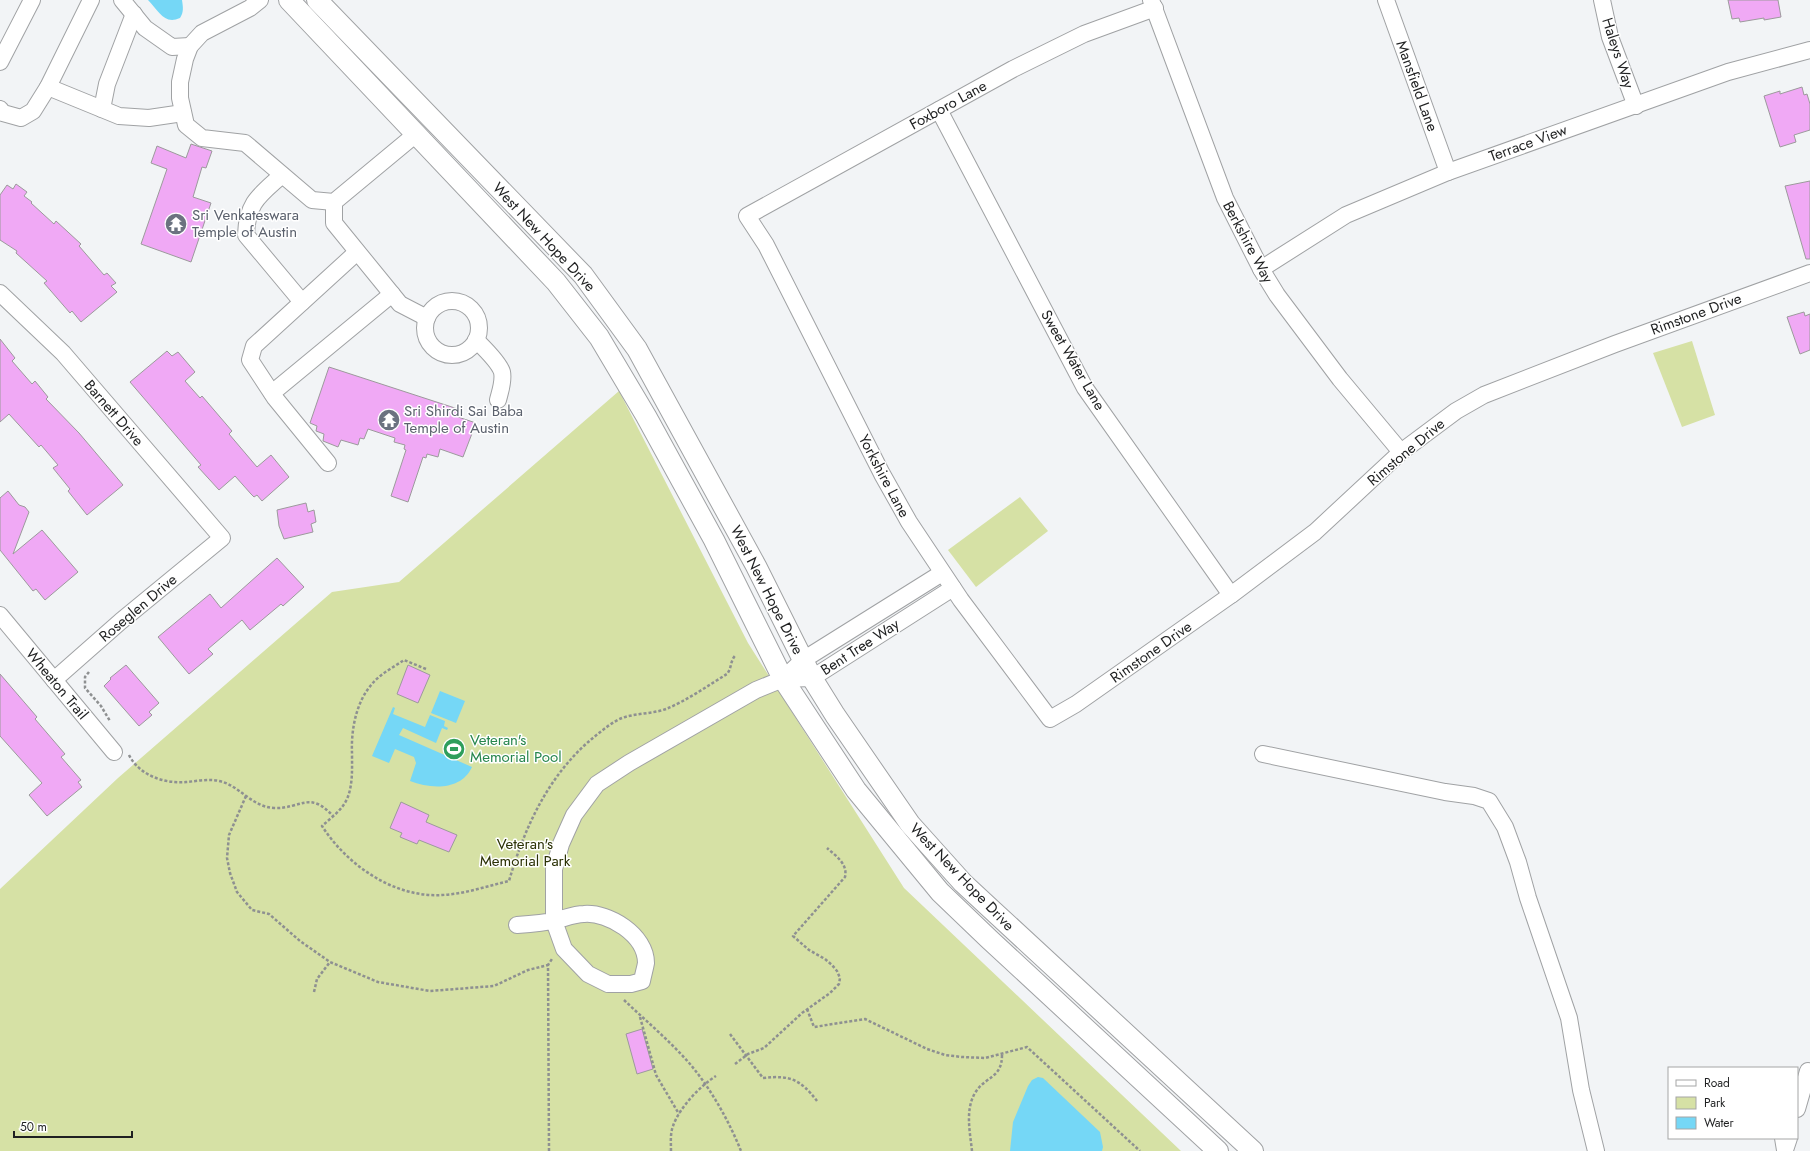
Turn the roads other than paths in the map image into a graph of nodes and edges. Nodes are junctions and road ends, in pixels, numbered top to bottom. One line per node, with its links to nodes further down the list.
1 (32, 0): 13 (street)
2 (90, 0): 14 (street)
3 (122, 0): 10 (street)
4 (260, 0): 11 (street)
5 (289, 0): 20 (main road, West New Hope Drive)
6 (317, 0): 42 (main road, West New Hope Drive)
7 (1386, 0): 21 (street, Mansfield Lane)
8 (1602, 0): 15 (street, Haleys Way)
9 (1153, 4): 18 (street, Foxboro Lane); 26 (street, Berkshire Way)
10 (134, 14): 11 (street); 17 (street)
11 (190, 46): 19 (street)
12 (1810, 50): 15 (street, Terrace View)
13 (0, 62)
14 (48, 87): 16 (street); 17 (street)
15 (1636, 106): 21 (street, Terrace View)
16 (0, 108)
17 (102, 109): 19 (street)
18 (939, 110): 24 (street, Foxboro Lane); 40 (street, Sweet Water Lane)
19 (183, 113): 22 (street)
20 (416, 134): 23 (street); 44 (main road, West New Hope Drive)
21 (1448, 172): 26 (street, Terrace View)
22 (282, 175): 23 (street); 30 (street)
23 (334, 202): 25 (street)
24 (747, 216): 38 (street, Yorkshire Lane)
25 (357, 252): 29 (street); 30 (street)
26 (1261, 269): 35 (street, Berkshire Way)
27 (1810, 273): 35 (street, Rimstone Drive)
28 (0, 293): 37 (street, Barnett Drive)
29 (392, 294): 31 (street); 33 (street)
30 (302, 302): 33 (street)
31 (427, 318): 32 (street); 32 (street)
32 (476, 340): 34 (street)
33 (272, 393): 36 (street)
34 (498, 400)
35 (1401, 452): 40 (street, Rimstone Drive)
36 (328, 463)
37 (222, 538): 45 (street, Roseglen Drive)
38 (942, 573): 39 (street, Yorkshire Lane); 42 (street, Bent Tree Way)
39 (953, 588): 43 (street, Bent Tree Way); 46 (street, Yorkshire Lane)
40 (1231, 595): 46 (street, Rimstone Drive)
41 (0, 615): 45 (street, Wheaton Trail)
42 (803, 660): 43 (main road, West New Hope Drive); 44 (street, Bent Tree Way)
43 (812, 678): 44 (street, Bent Tree Way); 54 (main road, West New Hope Drive)
44 (783, 679): 49 (street); 53 (main road, West New Hope Drive)
45 (54, 680): 47 (street, Wheaton Trail)
46 (1050, 719)
47 (121, 753)
48 (1263, 754): 55 (street)
49 (554, 920): 49 (street); 50 (street)
50 (517, 925)
51 (1808, 1070): 52 (street)
52 (1798, 1105)
53 (1218, 1151)
54 (1253, 1151)
55 (1596, 1151)

